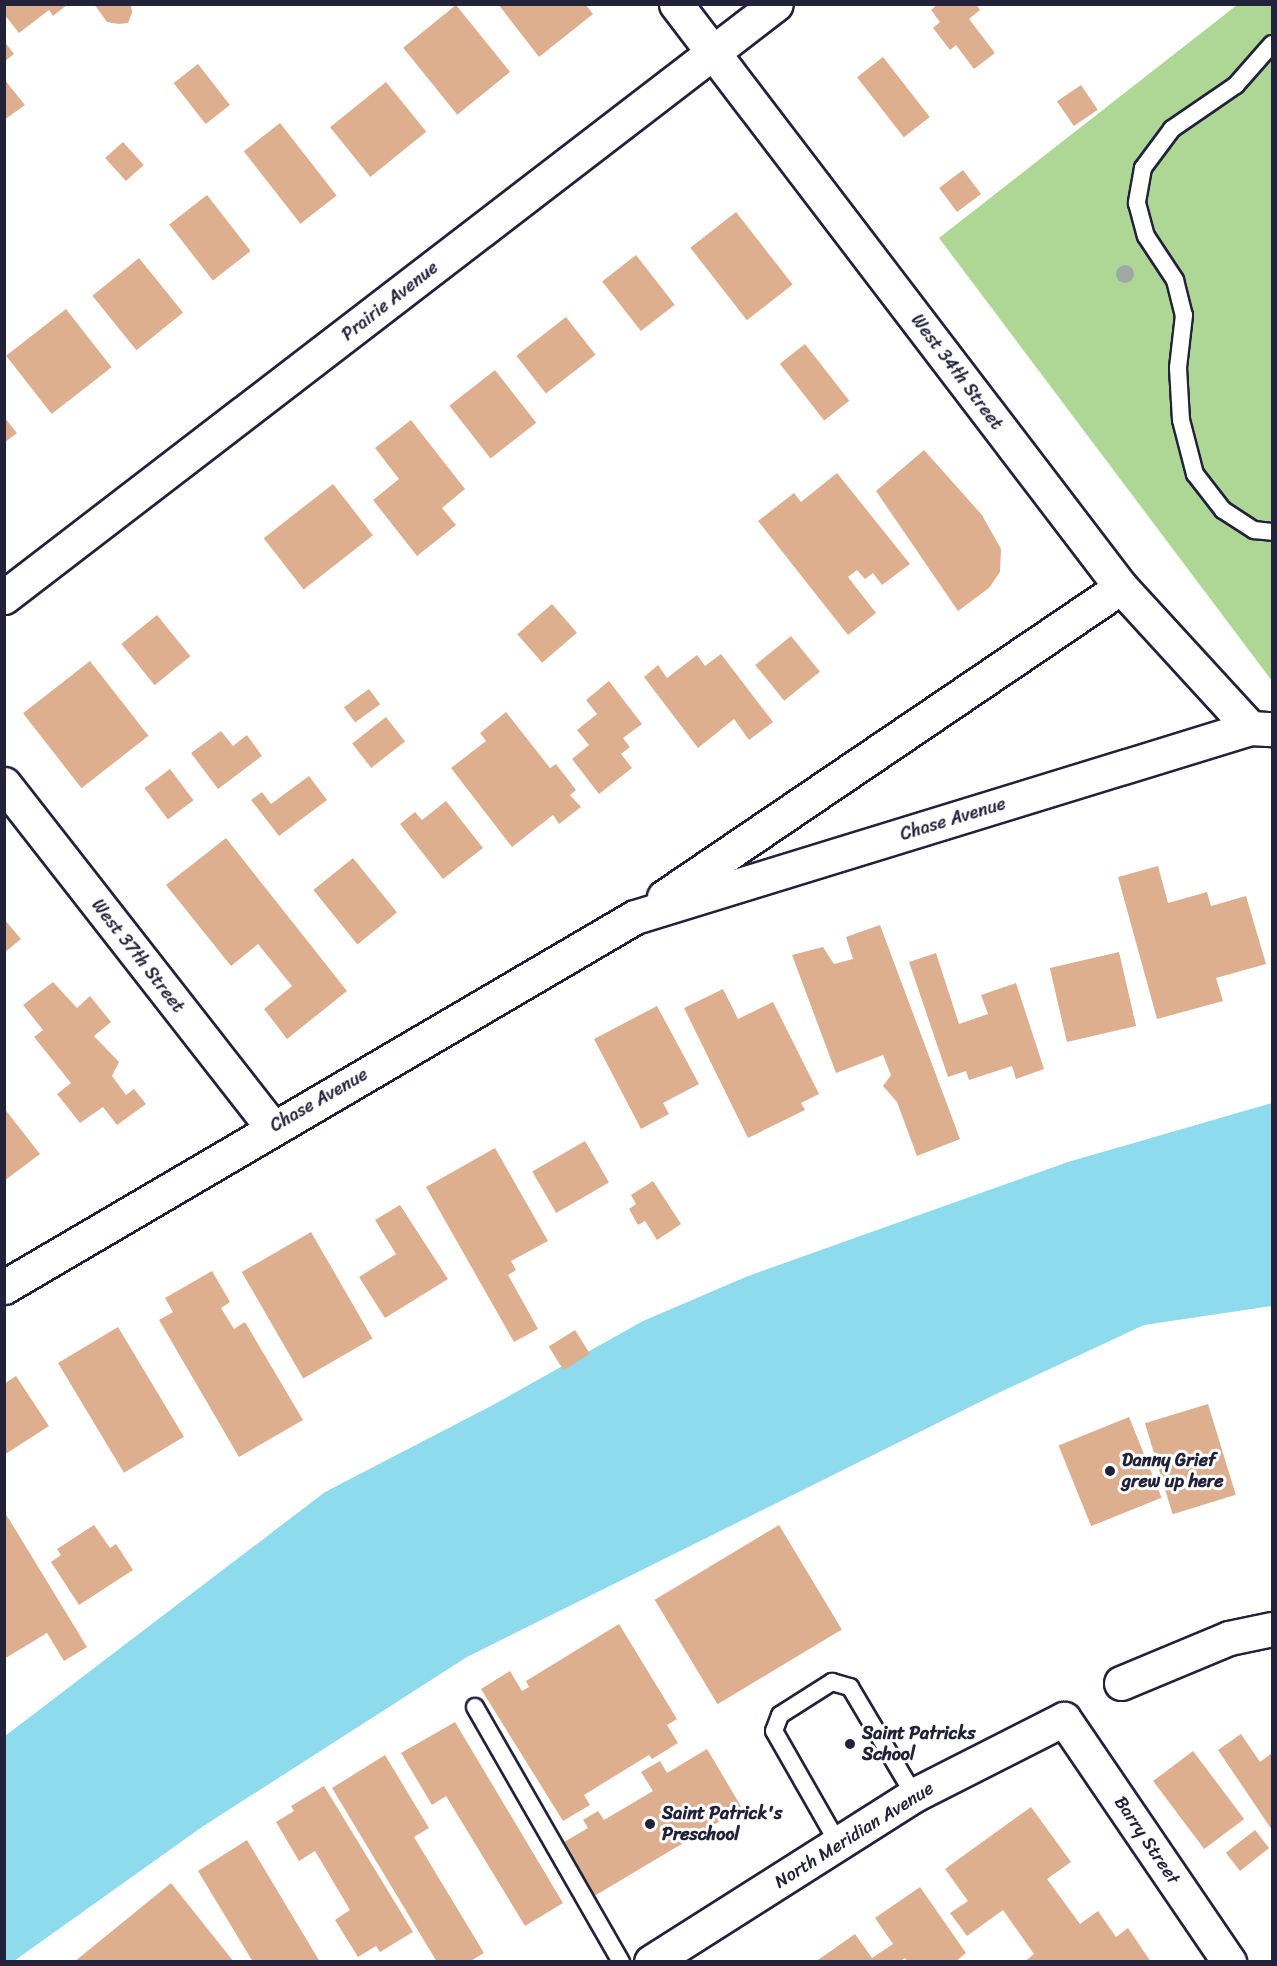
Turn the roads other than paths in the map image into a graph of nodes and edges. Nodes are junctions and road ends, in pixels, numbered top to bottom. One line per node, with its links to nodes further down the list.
1 (676, 4): 4 (street, West 34th Street)
2 (776, 4): 4 (street, Prairie Avenue)
3 (1272, 44): 5 (lane)
4 (713, 53): 6 (street, West 34th Street); 7 (street, Prairie Avenue)
5 (1272, 532)
6 (1121, 587): 8 (street, West 34th Street); 10 (street, Chase Avenue)
7 (4, 597)
8 (1261, 728): 10 (street, Chase Avenue)
9 (4, 784): 11 (street, West 37th Street)
10 (635, 917): 11 (street, Chase Avenue)
11 (272, 1127): 12 (street, Chase Avenue)
12 (4, 1287)
13 (1272, 1629): 14 (street)
14 (1121, 1683)
15 (475, 1707): 19 (lane)
16 (1064, 1719): 17 (street, North Meridian Avenue); 21 (street, Barry Street)
17 (914, 1795): 18 (street, North Meridian Avenue); 18 (lane)
18 (838, 1843): 20 (street, North Meridian Avenue)
19 (621, 1962)
20 (651, 1962)
21 (1229, 1962)

